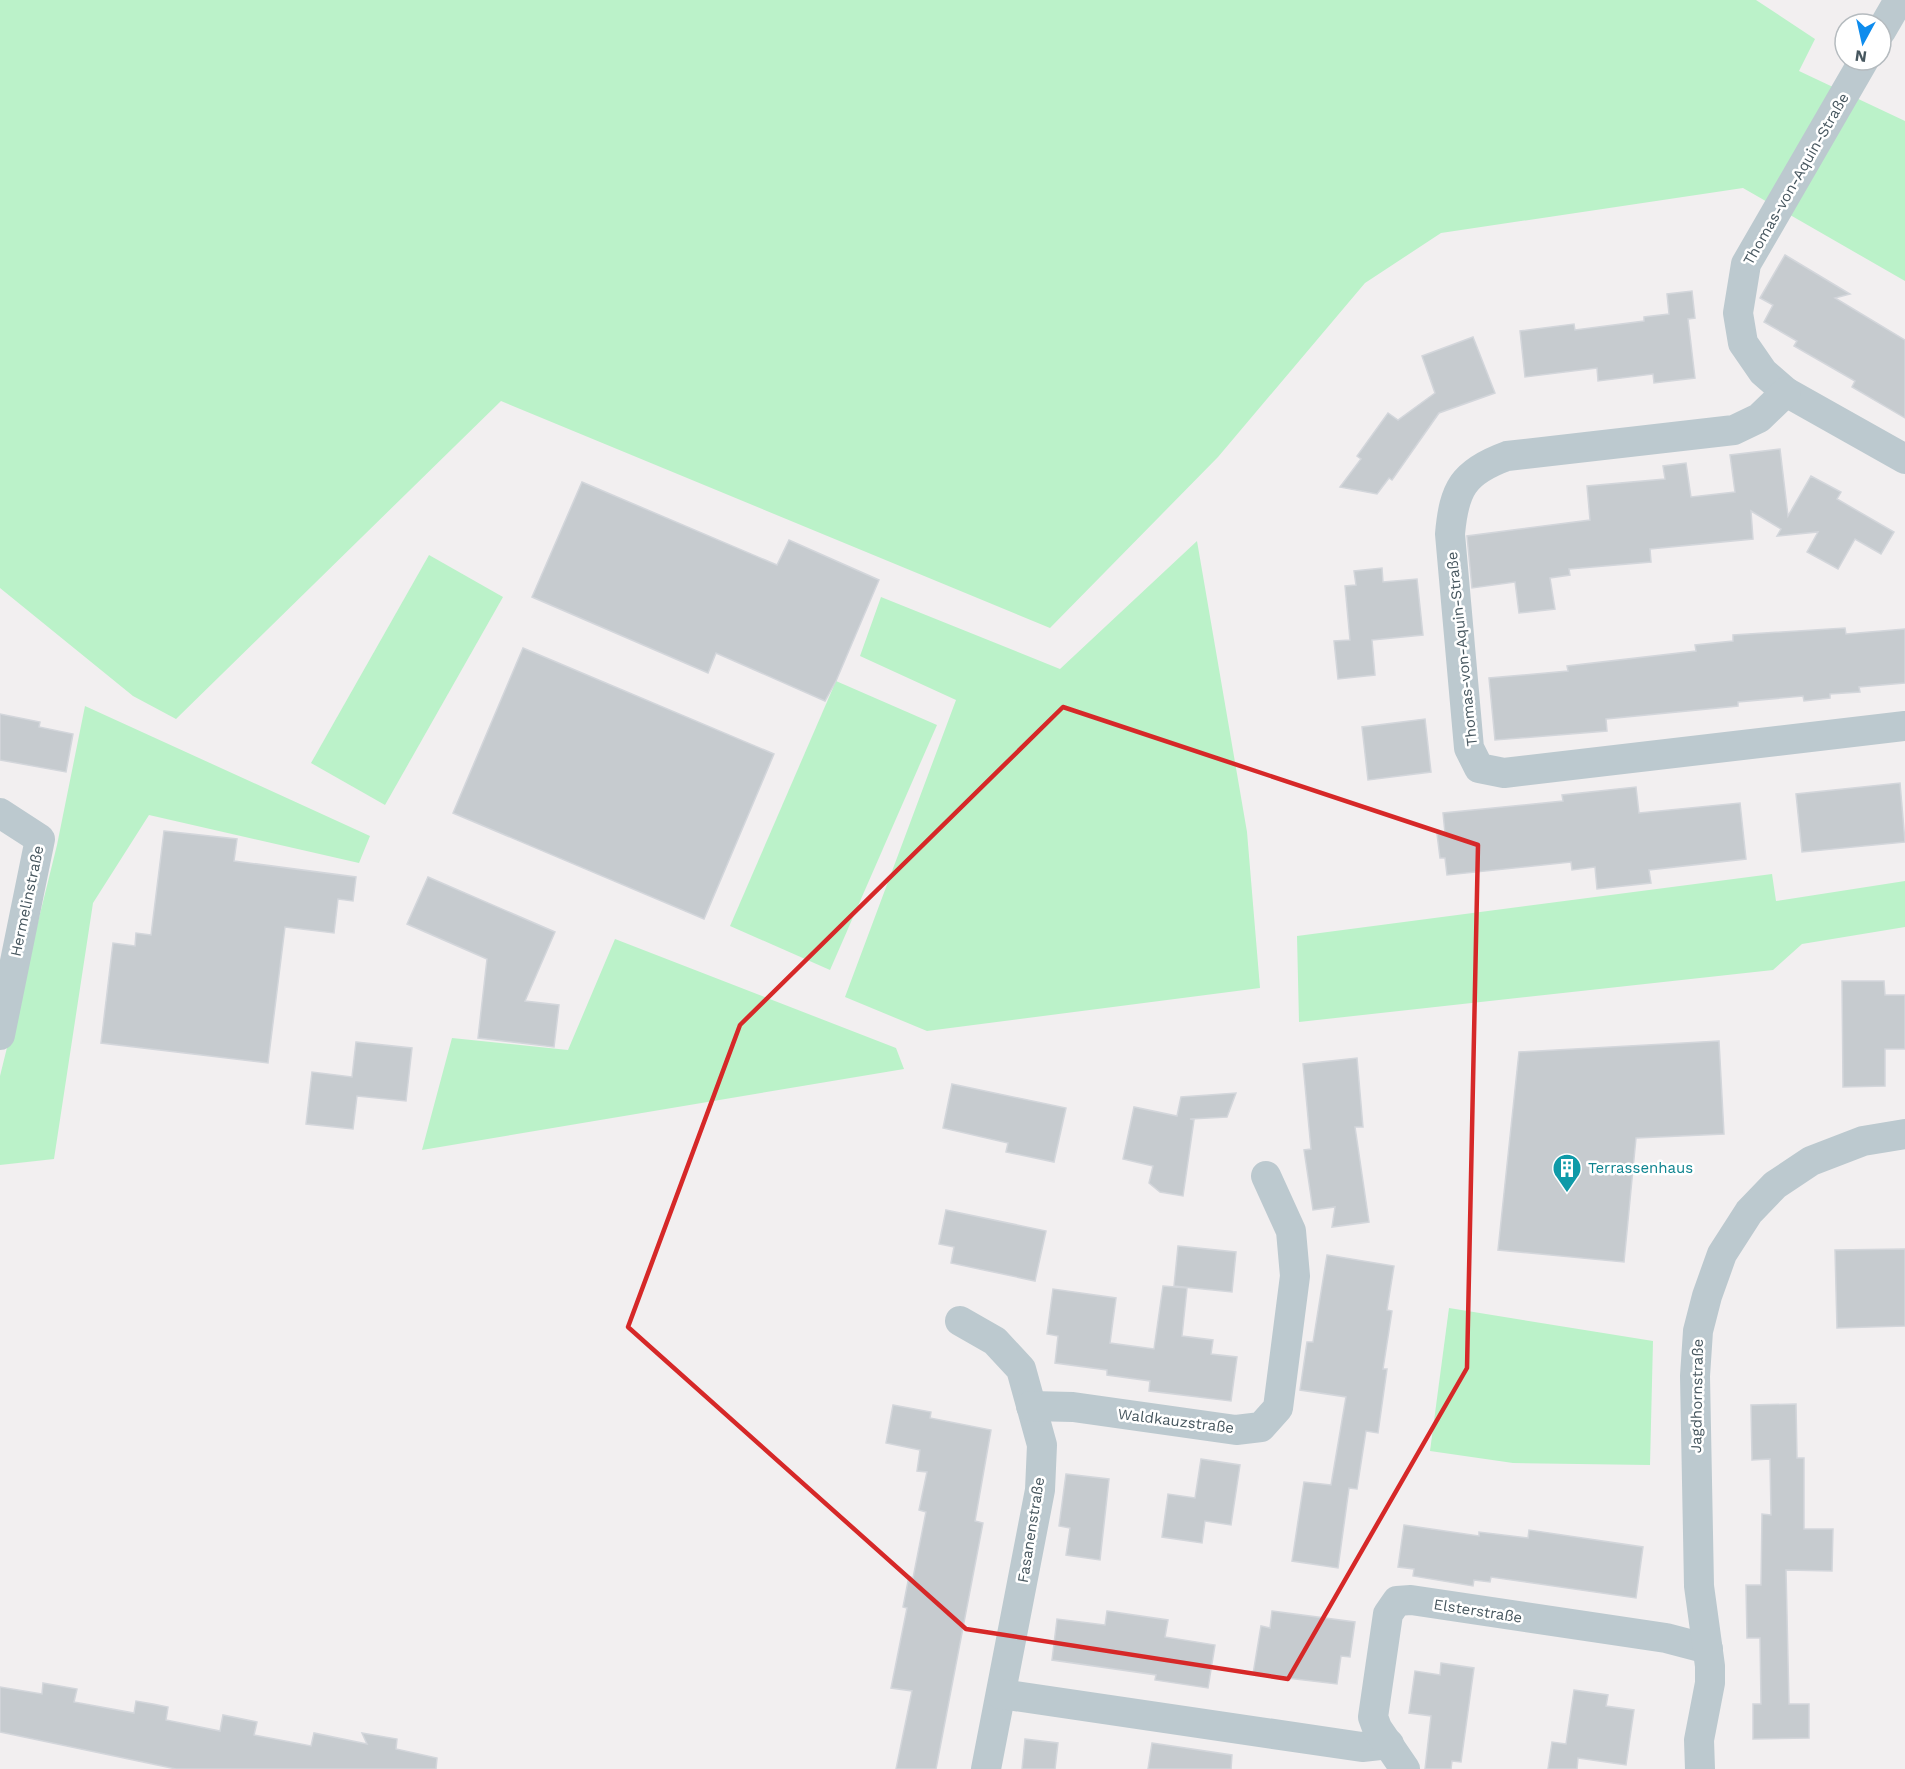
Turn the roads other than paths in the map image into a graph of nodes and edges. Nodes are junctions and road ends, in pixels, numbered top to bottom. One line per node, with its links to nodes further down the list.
1 (1857, 72): 2 (street, Thomas-von-Aquin-Straße)
2 (1786, 392): 3 (street, Thomas-von-Aquin-Straße); 4 (street, Thomas-von-Aquin-Straße)
3 (1905, 459)
4 (1905, 726)
5 (0, 813): 6 (street, Hermelinstraße)
6 (0, 1035)
7 (1905, 1134): 11 (street, Jagdhornstraße)
8 (1266, 1176): 10 (street, Waldkauzstraße)
9 (960, 1321): 10 (street, Fasanenstraße)
10 (1031, 1406): 12 (street, Fasanenstraße)
11 (1708, 1649): 13 (street, Elsterstraße); 16 (street, Jagdhornstraße)
12 (1001, 1694): 13 (street); 14 (street, Fasanenstraße)
13 (1389, 1744): 15 (street, Elsterstraße)
14 (986, 1769)
15 (1405, 1769)
16 (1700, 1769)

